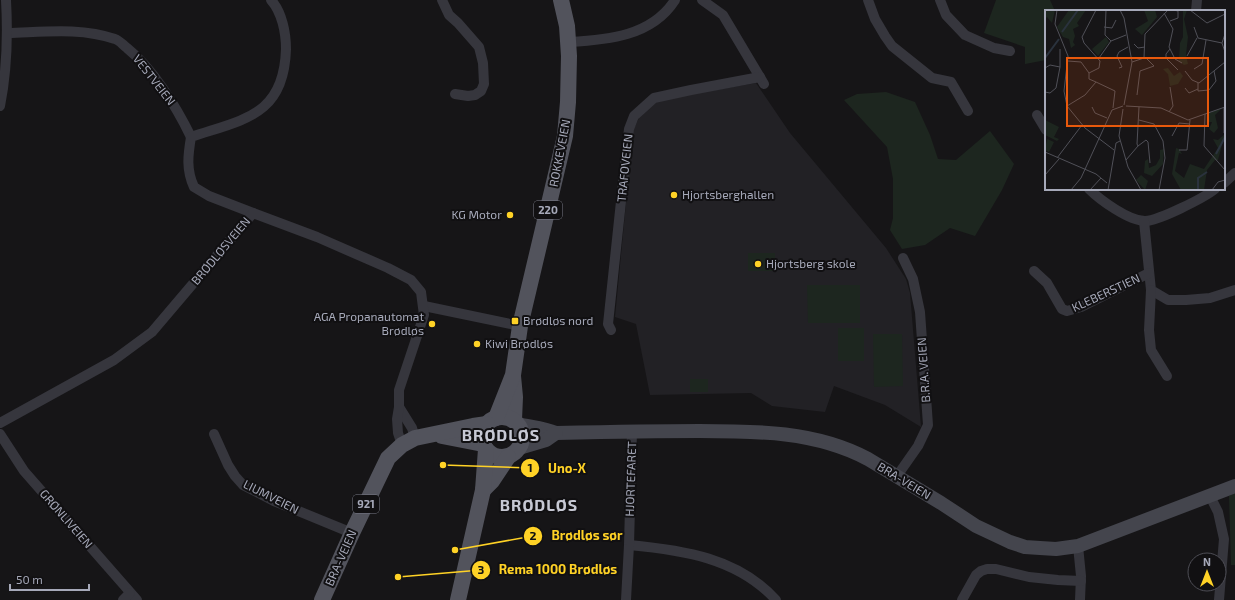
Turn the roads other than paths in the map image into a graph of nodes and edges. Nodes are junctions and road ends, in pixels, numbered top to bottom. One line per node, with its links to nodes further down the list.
1 (6, 0): 11 (street)
2 (442, 0): 14 (street)
3 (561, 0): 12 (main road, ROKKEVEIEN / 220)
4 (675, 0): 12 (street)
5 (702, 0): 33 (street, TRAFOVEIEN)
6 (868, 0): 16 (street)
7 (940, 0): 13 (street)
8 (1197, 0): 10 (street)
9 (276, 2): 19 (street)
10 (1196, 10)
11 (8, 33): 15 (street); 19 (street, VESTVEIEN)
12 (569, 42): 32 (main road, ROKKEVEIEN / 220)
13 (1010, 51)
14 (455, 94)
15 (0, 106)
16 (968, 111)
17 (1037, 115): 18 (street)
18 (1045, 128)
19 (191, 137): 24 (street)
20 (1235, 173): 21 (street)
21 (1225, 181)
22 (1090, 190): 25 (street)
23 (1213, 190): 25 (street)
24 (253, 213): 31 (street, BRØDLØSVEIEN); 39 (street, BRØDLØSVEIEN)
25 (1144, 222): 28 (street, KLEBERSTIEN)
26 (903, 258): 48 (street, B.R.A. VEIEN)
27 (1034, 271): 28 (street, KLEBERSTIEN)
28 (1149, 273): 29 (street, KLEBERSTIEN)
29 (1151, 290): 30 (street, KLEBERSTIEN); 35 (street, KLEBERSTIEN)
30 (1235, 290)
31 (424, 306): 32 (street); 36 (street)
32 (520, 326): 34 (main road, ROKKEVEIEN / 220)
33 (611, 330)
34 (512, 375): 37 (main road, ROKKEVEIEN / 220); 38 (main road, ROKKEVEIEN / 220)
35 (1167, 376)
36 (399, 407): 45 (street); 45 (street)
37 (491, 421): 38 (main road); 44 (main road); 46 (main road, 220)
38 (516, 422): 41 (main road, BRA-VEIEN); 47 (main road, 220)
39 (0, 424)
40 (632, 431): 41 (main road, BRA-VEIEN); 48 (main road, BRA-VEIEN); 53 (street, HJORTEFARET)
41 (556, 433): 47 (main road, BRA-VEIEN)
42 (0, 434): 56 (street, GRØNLIVEIEN)
43 (214, 434): 52 (street, LIUMVEIEN)
44 (436, 435): 45 (main road); 46 (main road)
45 (409, 442): 52 (main road, BRA-VEIEN / 921)
46 (484, 447): 47 (main road); 50 (main road, 220)
47 (514, 453): 50 (main road, 220)
48 (897, 476): 54 (main road, BRA-VEIEN)
49 (1235, 486): 51 (main road, BRA-VEIEN)
50 (483, 490): 58 (main road, 220)
51 (1210, 496): 54 (main road, BRA-VEIEN); 63 (street)
52 (352, 533): 57 (main road, BRA-VEIEN / 921)
53 (629, 545): 59 (street, HJORTEFARET); 60 (street)
54 (1078, 546): 55 (street)
55 (1081, 581): 61 (street); 62 (street)
56 (130, 598)
57 (322, 600)
58 (458, 600)
59 (626, 600)
60 (776, 600)
61 (962, 600)
62 (1080, 600)
63 (1219, 600)

